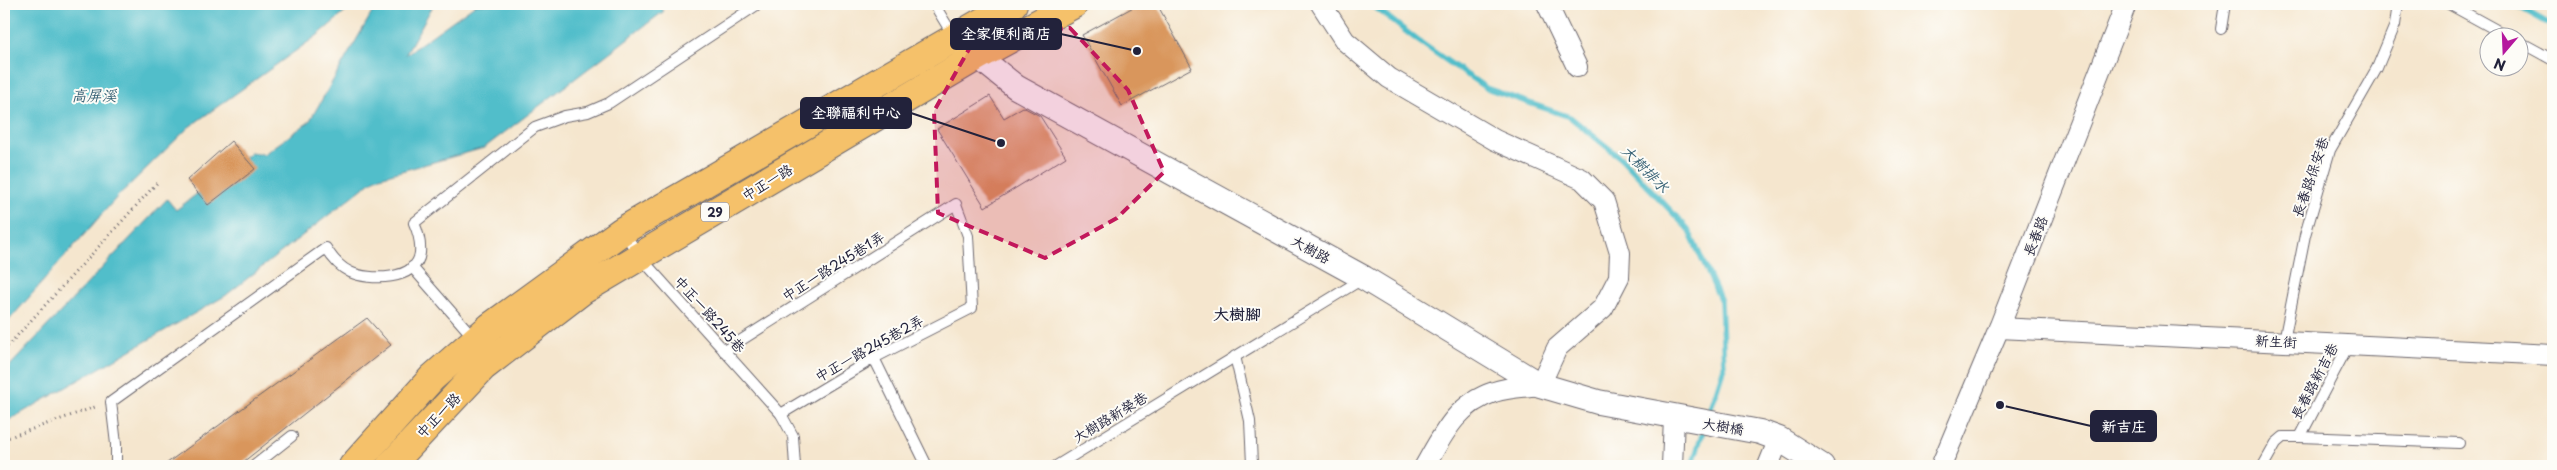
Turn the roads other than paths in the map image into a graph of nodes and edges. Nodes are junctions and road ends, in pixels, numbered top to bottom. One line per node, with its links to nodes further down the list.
1 (758, 4): 21 (lane)
2 (934, 4): 13 (lane)
3 (1013, 4): 13 (main road, 中正一路 / 29)
4 (1074, 4): 15 (main road, 中正一路 / 29)
5 (1321, 4): 31 (street)
6 (1547, 4): 17 (street)
7 (2126, 4): 23 (street, 長春路)
8 (2225, 4): 12 (lane)
9 (2398, 4): 25 (lane, 長春路保安巷)
10 (2449, 4): 11 (lane)
11 (2493, 28)
12 (2222, 30)
13 (954, 37): 15 (street, 大樹路); 19 (main road, 中正一路 / 29)
14 (2530, 47): 16 (lane)
15 (978, 56): 20 (main road, 中正一路 / 29); 22 (street, 大樹路)
16 (2553, 60)
17 (1577, 67)
18 (956, 204): 27 (lane, 中正一路245巷1弄); 30 (lane, 中正一路245巷2弄)
19 (622, 231): 20 (lane, 中正一路245巷); 24 (main road, 中正一路 / 29)
20 (640, 257): 27 (lane, 中正一路245巷); 42 (main road, 中正一路 / 29)
21 (412, 267): 24 (lane); 39 (lane)
22 (1364, 278): 29 (lane, 大樹路新榮巷); 31 (street, 大樹路)
23 (1999, 328): 25 (street, 新生街); 50 (street, 長春路)
24 (476, 340): 41 (main road, 中正一路 / 29)
25 (2284, 341): 26 (street, 新生街)
26 (2350, 344): 28 (street, 新生街); 36 (lane, 長春路新吉巷)
27 (724, 351): 32 (lane, 中正一路245巷)
28 (2553, 355)
29 (1235, 356): 38 (lane); 45 (lane, 大樹路新榮巷)
30 (874, 358): 32 (lane, 中正一路245巷2弄); 44 (lane)
31 (1540, 385): 33 (street, 大樹路); 46 (street)
32 (781, 414): 43 (lane, 中正一路245巷)
33 (1680, 419): 34 (street, 大樹橋); 47 (street)
34 (1769, 435): 48 (street); 49 (street)
35 (292, 436): 40 (lane)
36 (2300, 438): 37 (lane); 51 (lane, 長春路新吉巷)
37 (2458, 443)
38 (1252, 464)
39 (116, 466)
40 (254, 466)
41 (353, 466)
42 (390, 466)
43 (795, 466)
44 (927, 466)
45 (1056, 466)
46 (1426, 466)
47 (1672, 466)
48 (1768, 466)
49 (1822, 466)
50 (1944, 466)
51 (2263, 466)

